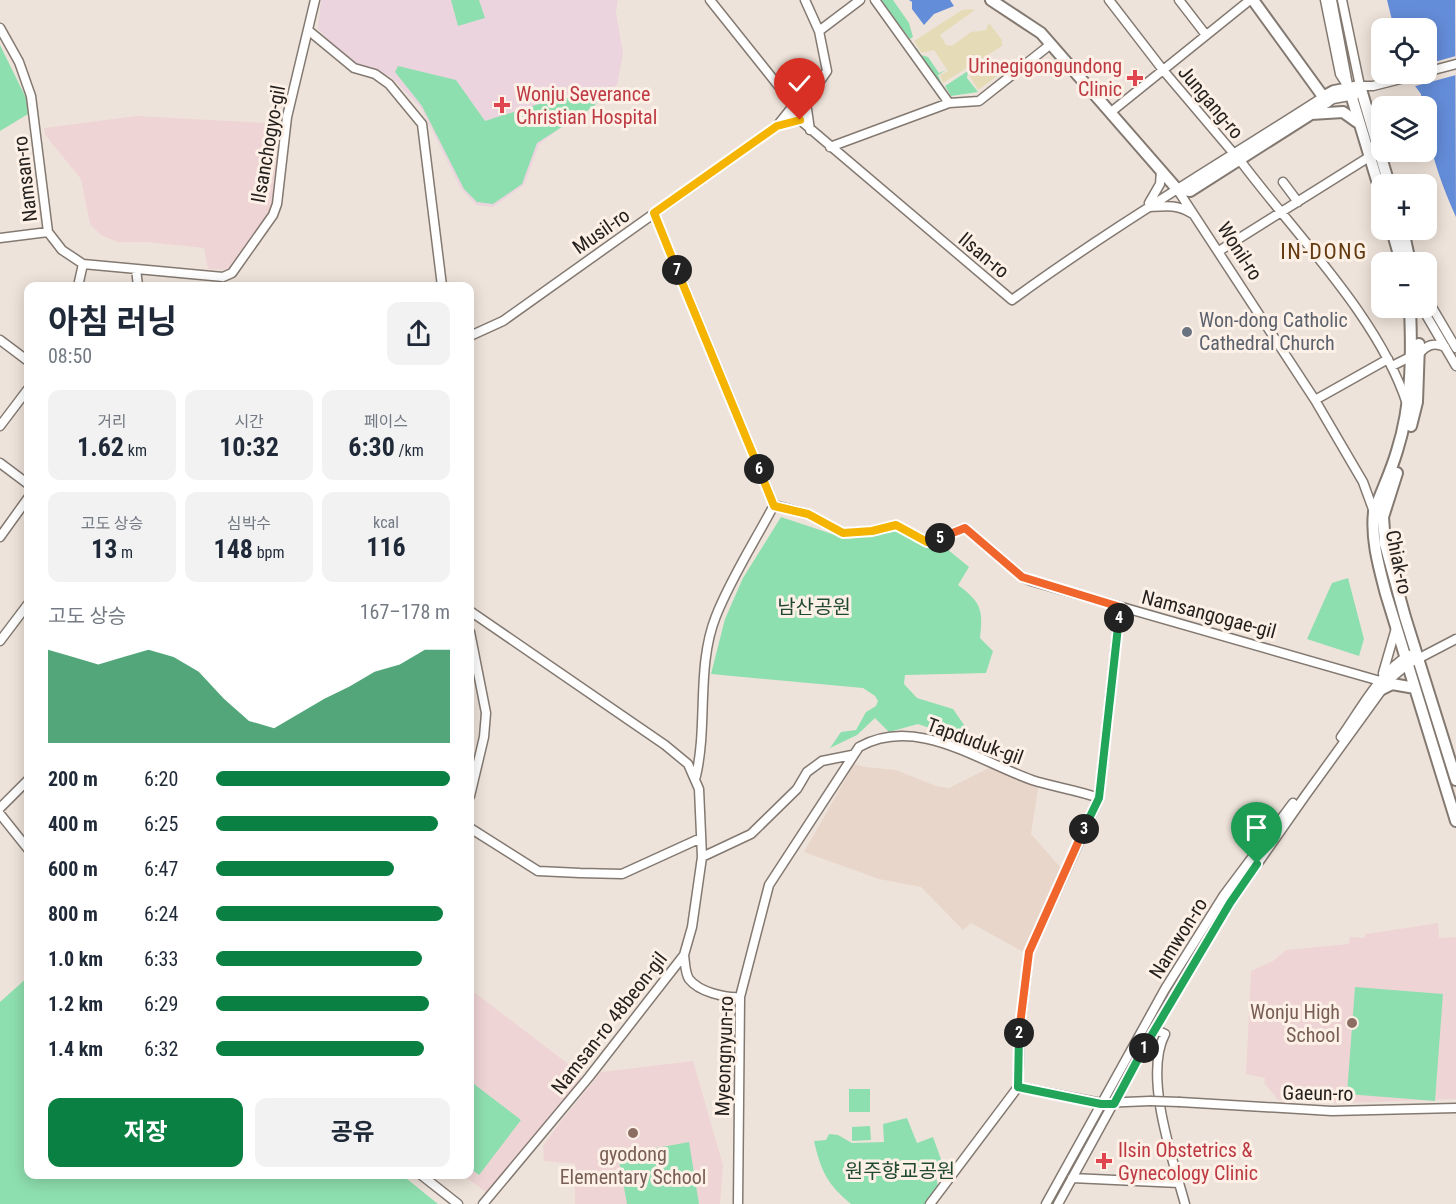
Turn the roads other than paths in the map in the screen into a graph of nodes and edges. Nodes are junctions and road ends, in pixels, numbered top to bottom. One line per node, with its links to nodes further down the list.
1 (315, 0): 14 (street, Ilsanchogyo-gil)
2 (710, 0): 26 (street)
3 (805, 0): 15 (street)
4 (860, 0): 15 (street)
5 (875, 0): 25 (street)
6 (991, 0): 17 (main road, Wonil-ro)
7 (1109, 0): 20 (street, Jungang-ro)
8 (1179, 0): 16 (street)
9 (1252, 0): 16 (street, Jungang-ro); 24 (main road)
10 (1325, 0): 22 (street)
11 (1332, 0): 22 (street)
12 (1342, 0): 22 (street)
13 (0, 28): 45 (street, Namsan-ro)
14 (308, 30): 57 (street, Ilsanchogyo-gil); 58 (street)
15 (819, 31): 23 (street)
16 (1206, 35): 20 (street, Jungang-ro)
17 (1051, 44): 25 (street); 27 (main road, Wonil-ro)
18 (1456, 64): 19 (street)
19 (1437, 69)
20 (1163, 70): 27 (street, Jungang-ro); 33 (street, Jungang-ro)
21 (1381, 84): 22 (street)
22 (1356, 91): 24 (main road); 30 (main road); 37 (main road)
23 (811, 94): 26 (street); 29 (street)
24 (1325, 100): 28 (street); 33 (street)
25 (949, 103): 32 (street)
26 (794, 107): 29 (street); 29 (street); 31 (street)
27 (1111, 112): 35 (main road, Wonil-ro)
28 (1311, 114): 30 (main road); 33 (main road)
29 (803, 117): 31 (street); 32 (street, Ilsan-ro)
30 (1357, 122): 34 (main road)
31 (777, 126): 43 (street, Musil-ro)
32 (830, 147): 41 (street, Ilsan-ro)
33 (1237, 157): 39 (main road); 42 (street, Jungang-ro)
34 (1369, 157): 36 (main road); 40 (street)
35 (1161, 171): 39 (main road, Wonil-ro); 41 (street)
36 (1375, 174)
37 (1385, 174)
38 (1283, 182): 40 (street)
39 (1177, 189): 41 (street, Ilsan-ro); 44 (street, Wonil-ro)
40 (1298, 202): 42 (street)
41 (1145, 208): 44 (street)
42 (1279, 212): 50 (street); 69 (street, Jungang-ro)
43 (654, 213): 63 (street, Musil-ro); 78 (street)
44 (1196, 217): 50 (street, Wonil-ro)
45 (48, 232): 46 (street); 53 (street, Namsan-ro)
46 (0, 238)
47 (1398, 240): 49 (main road)
48 (1403, 240): 49 (main road)
49 (1403, 247): 51 (main road); 52 (main road)
50 (1220, 251): 72 (street, Wonil-ro)
51 (1403, 252)
52 (1406, 252)
53 (83, 264): 54 (street); 55 (street)
54 (136, 269): 56 (street); 57 (street)
55 (79, 282)
56 (138, 282)
57 (224, 282)
58 (442, 282)
59 (1437, 316): 66 (street)
60 (1411, 318): 67 (main road, Chiak-ro)
61 (1419, 318): 67 (main road, Chiak-ro)
62 (1426, 318): 65 (street)
63 (474, 334)
64 (0, 340): 68 (street)
65 (1445, 347): 67 (street); 70 (street)
66 (1456, 348)
67 (1415, 355): 69 (street); 73 (main road, Chiak-ro); 88 (main road, Chiak-ro)
68 (24, 359)
69 (1390, 362): 72 (street); 73 (street, Jungang-ro)
70 (1456, 366)
71 (24, 394): 74 (street)
72 (1315, 400): 79 (street, Wonil-ro)
73 (1408, 407): 79 (main road, Chiak-ro)
74 (0, 426)
75 (0, 463): 76 (street)
76 (24, 481)
77 (24, 504): 80 (street)
78 (774, 506): 81 (street, Namsangogae-gil); 92 (street, Namsan-ro 48beon-gil)
79 (1374, 512): 84 (main road, Chiak-ro)
80 (0, 537)
81 (1120, 607): 89 (street, Namsangogae-gil); 96 (street)
82 (24, 609): 86 (street)
83 (474, 614): 92 (street)
84 (1396, 627): 88 (main road, Chiak-ro); 89 (street)
85 (1456, 639): 88 (street, Namwon-ro)
86 (0, 641)
87 (474, 652): 93 (street)
88 (1412, 658): 89 (street, Namwon-ro); 90 (main road, Chiak-ro); 94 (main road, Chiak-ro)
89 (1381, 685): 90 (main road); 106 (street, Namwon-ro); 108 (street, Namwon-ro)
90 (1415, 688): 99 (main road, Chiak-ro)
91 (852, 755): 96 (street, Tapduduk-gil); 103 (street, Tapduduk-gil); 105 (street, Myeongnyun-ro)
92 (696, 776): 101 (street, Namsan-ro 48beon-gil)
93 (474, 779)
94 (1456, 780)
95 (24, 784): 97 (street)
96 (1099, 798): 107 (street)
97 (0, 808)
98 (0, 814): 102 (street)
99 (1456, 821)
100 (474, 830): 101 (street)
101 (701, 838): 103 (street, Namsan-ro 48beon-gil)
102 (24, 844)
103 (702, 857): 104 (street, Namsan-ro 48beon-gil)
104 (684, 955): 105 (street); 115 (street, Namsan-ro 48beon-gil)
105 (740, 997): 116 (street, Myeongnyun-ro)
106 (1154, 1029): 109 (street, Namwon-ro); 113 (street)
107 (1018, 1087): 108 (street); 117 (street)
108 (1101, 1104): 109 (street); 118 (street, Namwon-ro)
109 (1114, 1104): 110 (street, Gaeun-ro, bridge); 111 (street, Namwon-ro)
110 (1456, 1108)
111 (1072, 1178): 113 (street); 119 (street, Namwon-ro)
112 (426, 1179): 114 (street)
113 (1179, 1183): 120 (street)
114 (458, 1204)
115 (483, 1204)
116 (738, 1204)
117 (930, 1204)
118 (1046, 1204)
119 (1058, 1204)
120 (1185, 1204)

